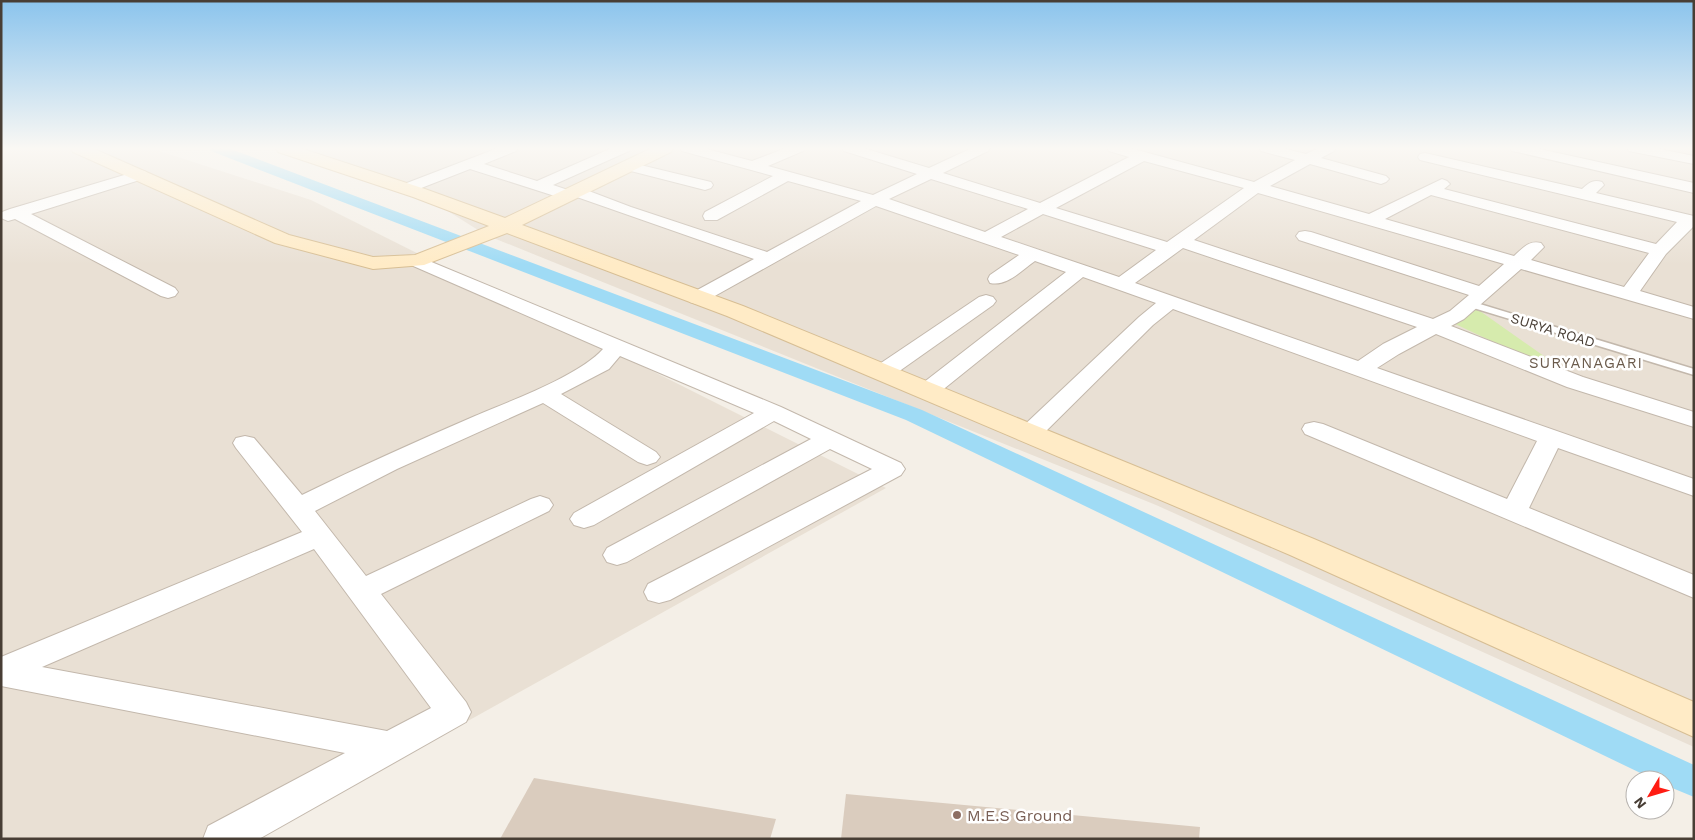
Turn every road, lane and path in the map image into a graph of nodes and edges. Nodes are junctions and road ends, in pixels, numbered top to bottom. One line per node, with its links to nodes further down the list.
1 (102, 187): 22 (street)
2 (168, 187): 33 (street)
3 (400, 187): 16 (street)
4 (410, 187): 16 (street)
5 (544, 187): 18 (street)
6 (580, 187): 18 (street)
7 (764, 187): 23 (street)
8 (830, 187): 20 (street)
9 (901, 187): 20 (street)
10 (975, 187): 21 (street)
11 (1084, 187): 21 (street)
12 (1256, 187): 24 (street); 29 (street)
13 (1435, 187): 17 (street)
14 (1554, 187): 19 (street)
15 (1594, 187): 19 (street)
16 (405, 189): 26 (street)
17 (1429, 190): 24 (street); 31 (street)
18 (571, 193): 26 (street); 34 (street)
19 (1586, 195): 25 (street)
20 (875, 200): 28 (street); 34 (street)
21 (1043, 209): 28 (street); 29 (street)
22 (9, 216): 39 (street)
23 (711, 216)
24 (1370, 220): 35 (street)
25 (1691, 221): 31 (street)
26 (496, 231): 33 (street); 41 (street)
27 (1305, 236): 42 (street)
28 (986, 238): 32 (street)
29 (1175, 245): 38 (street); 46 (street)
30 (1535, 247): 35 (street)
31 (1660, 250): 40 (street)
32 (1032, 254): 36 (street); 37 (street)
33 (429, 257): 47 (street)
34 (768, 258): 41 (street)
35 (1518, 263): 40 (street); 42 (street)
36 (1080, 270): 38 (street); 51 (street)
37 (997, 278)
38 (1121, 284): 44 (street)
39 (168, 292)
40 (1628, 294): 45 (street)
41 (696, 298): 49 (street)
42 (1477, 298): 46 (street); 50 (lane, SURYA ROAD)
43 (986, 302): 49 (street)
44 (1170, 302): 48 (street); 56 (street)
45 (1694, 313)
46 (1436, 327): 48 (street); 54 (street)
47 (616, 347): 52 (street); 53 (street)
48 (1360, 369): 57 (street)
49 (883, 372): 51 (street)
50 (1694, 372)
51 (927, 391): 56 (street)
52 (544, 394): 60 (street); 63 (street)
53 (773, 412): 58 (street); 65 (street)
54 (1694, 420)
55 (1314, 429): 64 (street)
56 (1030, 434): 72 (street)
57 (1551, 438): 61 (street); 64 (street)
58 (830, 439): 67 (street); 70 (street)
59 (245, 443): 63 (street)
60 (647, 457)
61 (1694, 488)
62 (540, 505): 69 (street)
63 (298, 508): 66 (street)
64 (1514, 512): 68 (street)
65 (584, 519)
66 (318, 536): 69 (street); 71 (street)
67 (617, 555)
68 (1694, 588)
69 (361, 591): 73 (street)
70 (659, 592)
71 (1, 672): 73 (street)
72 (1694, 720)
73 (390, 747): 74 (street)
74 (222, 839)

